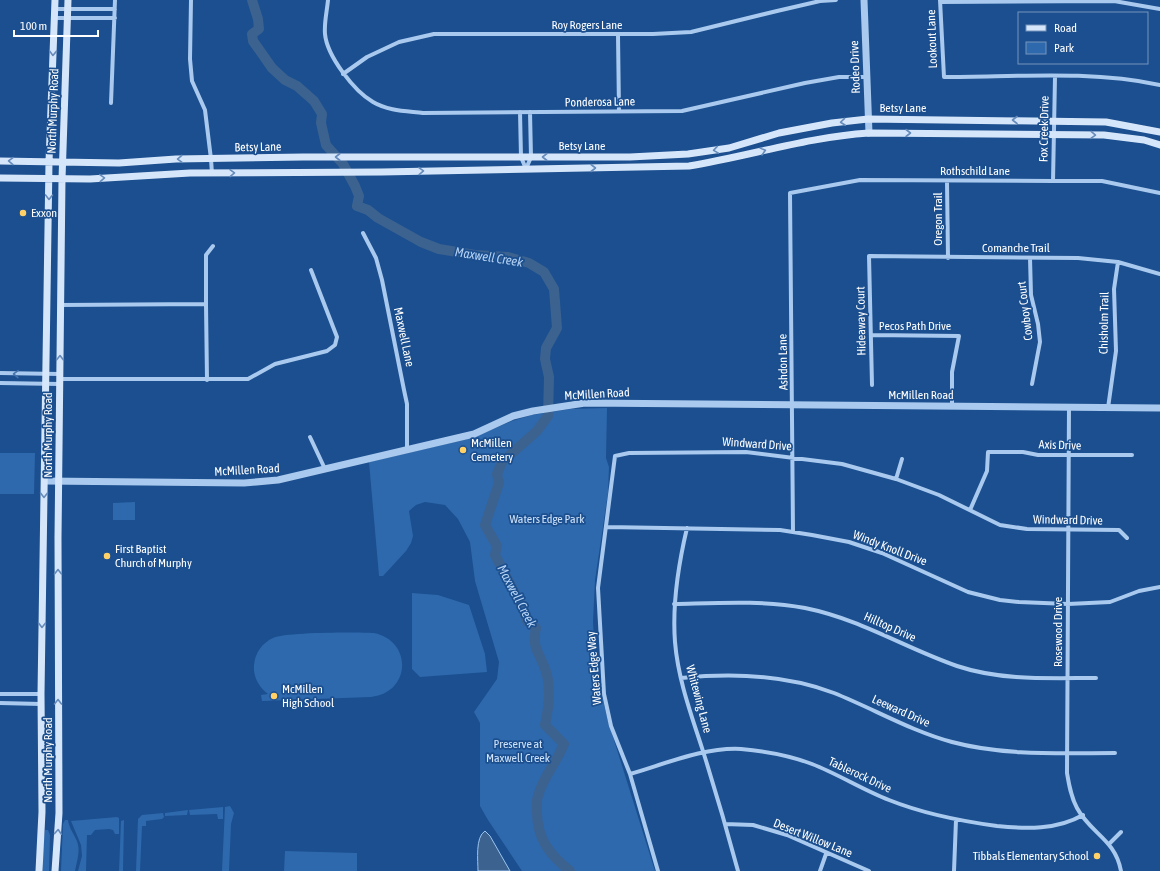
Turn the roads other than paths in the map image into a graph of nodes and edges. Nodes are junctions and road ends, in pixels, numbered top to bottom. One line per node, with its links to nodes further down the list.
1 (55, 0): 9 (main road, North Murphy Road)
2 (68, 0): 10 (main road, North Murphy Road)
3 (115, 0): 11 (street)
4 (191, 0): 33 (street)
5 (328, 0): 17 (street, Ponderosa Lane)
6 (836, 0): 16 (street, Roy Rogers Lane)
7 (864, 0): 18 (street, Rodeo Drive)
8 (940, 1): 12 (street); 19 (street, Lookout Lane)
9 (55, 9): 10 (street); 13 (main road, North Murphy Road)
10 (68, 9): 11 (street); 14 (main road, North Murphy Road)
11 (115, 9): 15 (street)
12 (1160, 9)
13 (55, 18): 14 (street); 35 (main road, North Murphy Road, one-way to 35)
14 (68, 18): 15 (street); 36 (main road, North Murphy Road)
15 (115, 18): 21 (street)
16 (618, 35): 17 (street, Roy Rogers Lane); 22 (street)
17 (343, 74): 23 (street, Ponderosa Lane)
18 (866, 77): 22 (street, Ponderosa Lane); 25 (street, Rodeo Drive)
19 (1055, 77): 20 (street); 26 (street, Fox Creek Drive)
20 (1160, 85)
21 (111, 103)
22 (619, 111): 24 (street, Ponderosa Lane)
23 (520, 112): 24 (street, Ponderosa Lane); 31 (street)
24 (530, 112): 32 (street)
25 (868, 119): 26 (main road, Betsy Lane, one-way to 25); 28 (street, Rodeo Drive); 32 (main road, Betsy Lane, one-way to 32)
26 (1054, 120): 27 (main road, Betsy Lane); 29 (street, Fox Creek Drive)
27 (1160, 132)
28 (869, 133): 29 (main road, Betsy Lane, one-way to 29); 37 (main road, Betsy Lane, one-way to 28)
29 (1054, 134): 30 (main road, Betsy Lane, one-way to 30); 43 (street, Fox Creek Drive)
30 (1160, 145)
31 (521, 157): 32 (main road, Betsy Lane); 33 (main road, Betsy Lane, one-way to 33); 37 (street)
32 (531, 157): 37 (street)
33 (211, 158): 36 (main road, Betsy Lane, one-way to 36); 38 (street)
34 (0, 161): 35 (main road, Betsy Lane, one-way to 34)
35 (49, 162): 36 (main road, Betsy Lane); 40 (main road, North Murphy Road)
36 (62, 163): 41 (main road, North Murphy Road)
37 (526, 168): 38 (main road, Betsy Lane, one-way to 37)
38 (212, 174): 41 (main road, Betsy Lane, one-way to 38)
39 (0, 178): 40 (main road, Betsy Lane)
40 (49, 179): 41 (main road, Betsy Lane); 58 (main road, North Murphy Road, one-way to 58)
41 (62, 179): 55 (main road, North Murphy Road)
42 (948, 180): 43 (street, Rothschild Lane); 44 (street, Rothschild Lane); 49 (street, Oregon Trail)
43 (1053, 181): 45 (street, Rothschild Lane)
44 (790, 193): 65 (street, Ashdon Lane)
45 (1160, 193)
46 (363, 233): 71 (street, Maxwell Lane)
47 (213, 246): 54 (street)
48 (870, 256): 49 (street, Comanche Trail); 56 (street, Hideaway Court)
49 (948, 258): 50 (street, Comanche Trail)
50 (1030, 258): 51 (street, Comanche Trail); 63 (street, Cowboy Court)
51 (1118, 262): 53 (street, Comanche Trail); 68 (street, Chisholm Trail)
52 (311, 270): 60 (street)
53 (1160, 274)
54 (206, 304): 55 (street); 60 (street)
55 (60, 305): 59 (main road, North Murphy Road, one-way to 55)
56 (871, 335): 64 (street, Hideaway Court); 66 (street, Pecos Path Drive)
57 (0, 373): 58 (street, one-way to 57)
58 (47, 374): 59 (street); 62 (main road, North Murphy Road)
59 (59, 379): 60 (street); 62 (street); 80 (main road, North Murphy Road)
60 (207, 380)
61 (0, 383): 62 (street)
62 (47, 384): 79 (main road, North Murphy Road)
63 (1032, 384)
64 (872, 385)
65 (793, 405): 66 (street, McMillen Road); 71 (street, McMillen Road); 74 (street, Ashdon Lane)
66 (952, 406): 67 (street, McMillen Road)
67 (1069, 407): 68 (street, McMillen Road); 75 (street, Rosewood Drive)
68 (1108, 408): 69 (street, McMillen Road)
69 (1160, 408)
70 (310, 437): 77 (street)
71 (406, 450): 77 (street, McMillen Road)
72 (1132, 455): 75 (street, Axis Drive)
73 (616, 456): 74 (street, Windward Drive); 82 (street, Waters Edge Way)
74 (794, 456): 78 (street, Windward Drive); 85 (street, Ashdon Lane)
75 (1069, 456): 81 (street, Axis Drive); 84 (street, Rosewood Drive)
76 (902, 459): 78 (street)
77 (325, 470): 80 (street, McMillen Road)
78 (896, 479): 81 (street, Windward Drive)
79 (45, 481): 80 (street, McMillen Road); 94 (main road, North Murphy Road, one-way to 94)
80 (58, 481): 108 (main road, North Murphy Road, one-way to 80)
81 (970, 510): 84 (street, Windward Drive)
82 (607, 527): 83 (street, Windy Knoll Drive); 100 (street, Waters Edge Way)
83 (687, 528): 85 (street, Windy Knoll Drive); 88 (street, Whitewing Lane)
84 (1068, 530): 86 (street, Windward Drive); 89 (street, Rosewood Drive)
85 (793, 532): 89 (street, Windy Knoll Drive)
86 (1127, 538)
87 (1160, 587): 89 (street, Windy Knoll Drive)
88 (674, 604): 90 (street, Whitewing Lane); 91 (street, Hilltop Drive)
89 (1068, 604): 91 (street, Rosewood Drive)
90 (681, 678): 97 (street, Whitewing Lane); 98 (street, Leeward Drive)
91 (1068, 678): 92 (street, Hilltop Drive); 98 (street, Rosewood Drive)
92 (1096, 678)
93 (0, 694): 94 (street)
94 (41, 694): 96 (main road, North Murphy Road)
95 (0, 703): 96 (street)
96 (41, 704): 107 (main road, North Murphy Road)
97 (703, 752): 100 (street, Tablerock Drive); 102 (street, Tablerock Drive); 103 (street, Whitewing Lane)
98 (1067, 753): 99 (street, Leeward Drive); 101 (street, Rosewood Drive)
99 (1115, 754)
100 (630, 774): 109 (street, Waters Edge Way)
101 (1082, 815): 102 (street, Tablerock Drive); 105 (street, Rosewood Drive)
102 (956, 820): 113 (street)
103 (725, 824): 106 (street, Desert Willow Lane); 110 (street, Whitewing Lane)
104 (1122, 832): 105 (street)
105 (1110, 843): 114 (street, Rosewood Drive)
106 (826, 854): 111 (street); 112 (street, Desert Willow Lane)
107 (38, 871)
108 (55, 871)
109 (658, 871)
110 (738, 871)
111 (820, 871)
112 (869, 871)
113 (954, 871)
114 (1121, 871)

